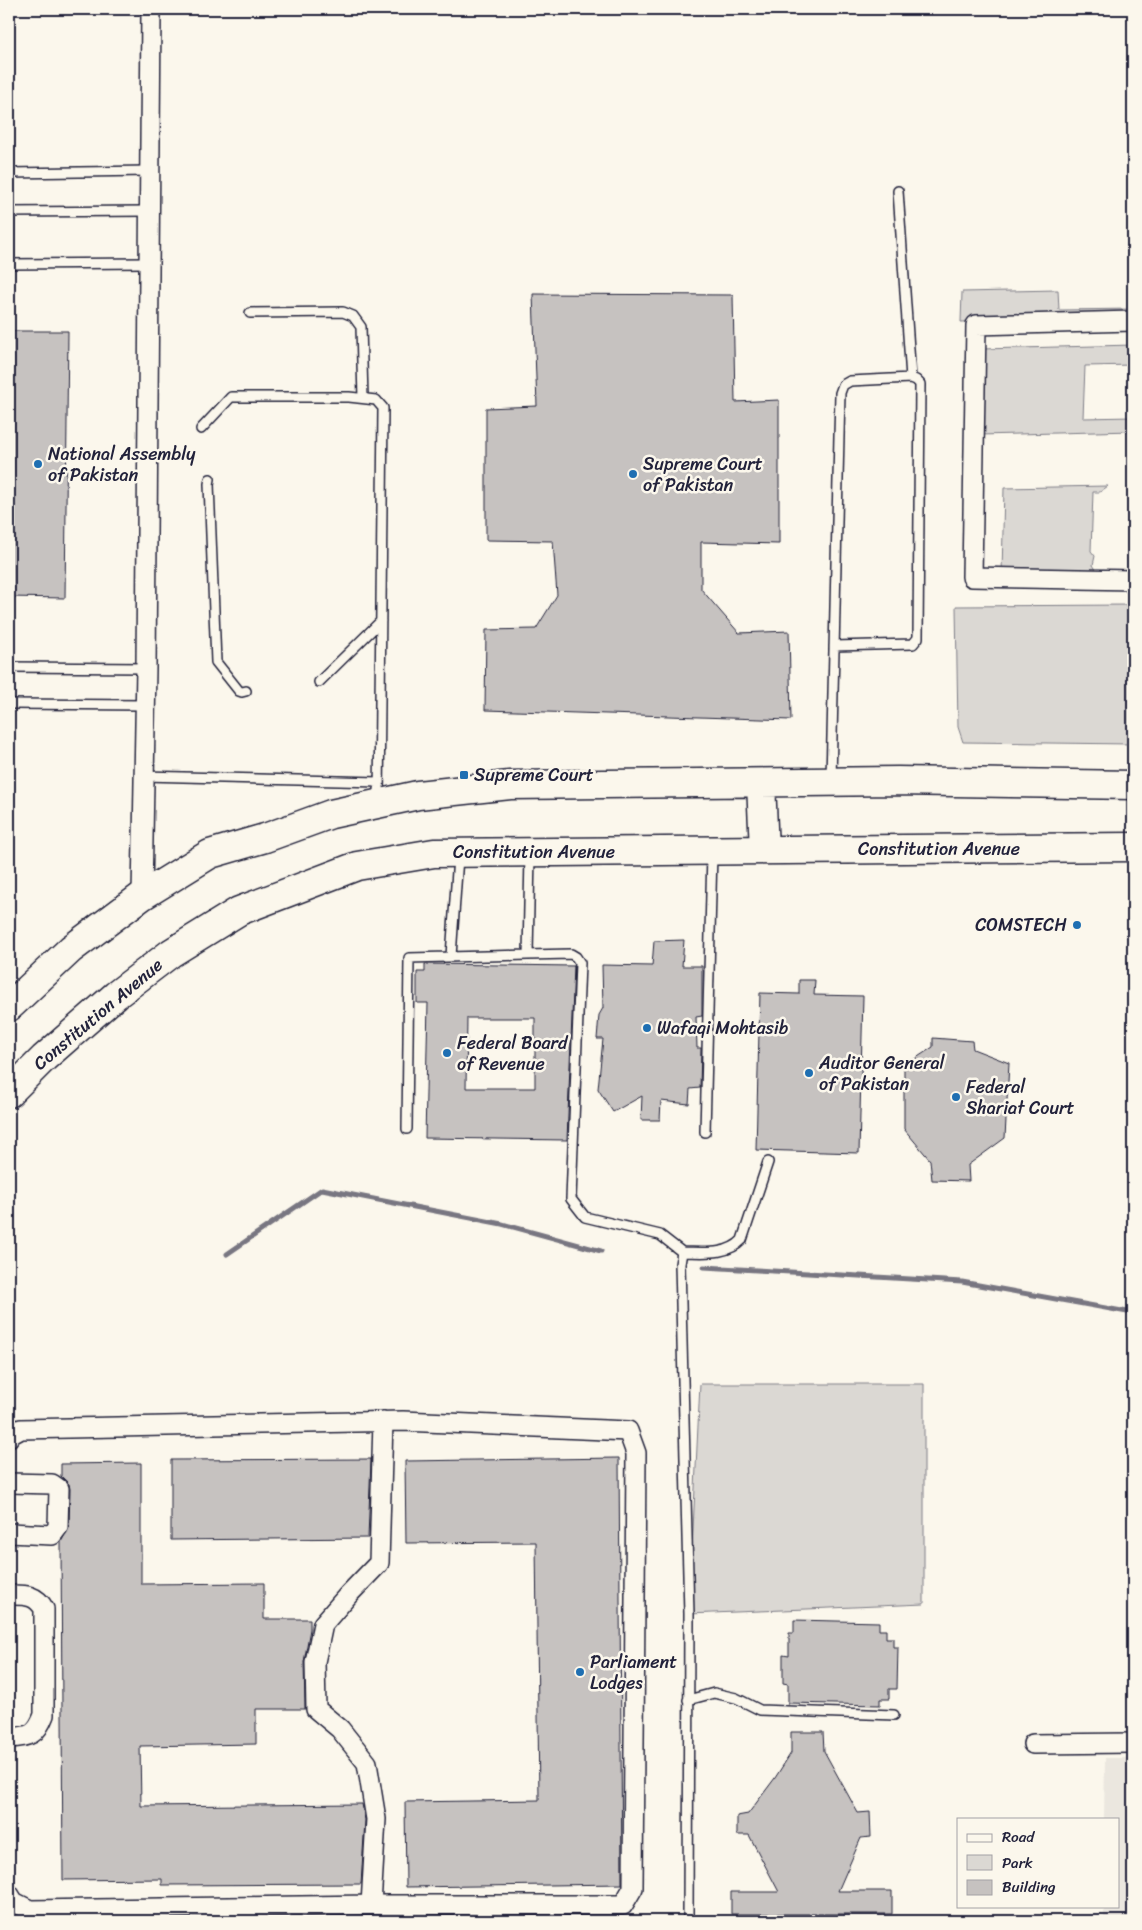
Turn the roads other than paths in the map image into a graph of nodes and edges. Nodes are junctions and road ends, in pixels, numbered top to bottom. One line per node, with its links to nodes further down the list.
1 (151, 9): 2 (street)
2 (150, 170): 3 (lane); 5 (street)
3 (9, 173)
4 (898, 191): 11 (lane)
5 (150, 211): 6 (lane); 7 (street)
6 (9, 212)
7 (149, 263): 8 (lane); 19 (street)
8 (9, 264)
9 (250, 313): 12 (lane)
10 (1133, 321): 15 (street)
11 (911, 378): 17 (lane); 17 (lane)
12 (363, 398): 13 (lane); 16 (lane)
13 (201, 429)
14 (210, 479): 21 (lane)
15 (1133, 580)
16 (381, 621): 20 (lane); 28 (lane)
17 (834, 646): 25 (lane)
18 (9, 667): 19 (lane)
19 (146, 668): 23 (street)
20 (319, 682)
21 (246, 691)
22 (9, 704): 23 (lane)
23 (145, 705): 24 (street)
24 (144, 776): 28 (lane); 34 (street)
25 (831, 782): 26 (main road); 27 (main road)
26 (761, 783): 28 (main road); 30 (main road)
27 (1133, 785)
28 (379, 792): 34 (main road)
29 (1133, 847): 30 (main road, Constitution Avenue)
30 (764, 850): 31 (main road, Constitution Avenue)
31 (712, 851): 32 (main road, Constitution Avenue); 40 (lane)
32 (530, 852): 33 (main road, Constitution Avenue); 35 (lane)
33 (458, 853): 36 (lane); 38 (main road, Constitution Avenue)
34 (142, 896): 37 (main road)
35 (528, 955): 36 (lane); 42 (lane)
36 (452, 956): 39 (lane)
37 (9, 1007)
38 (9, 1093)
39 (407, 1129)
40 (705, 1132)
41 (768, 1162): 42 (lane)
42 (682, 1252): 48 (lane)
43 (383, 1421): 44 (street); 54 (street); 54 (street)
44 (9, 1437)
45 (9, 1482): 46 (street)
46 (9, 1533)
47 (9, 1595): 50 (street)
48 (688, 1700): 49 (lane); 55 (lane)
49 (894, 1715)
50 (9, 1738)
51 (1133, 1742): 52 (street)
52 (1033, 1744)
53 (9, 1894): 54 (street)
54 (371, 1905)
55 (688, 1921)

